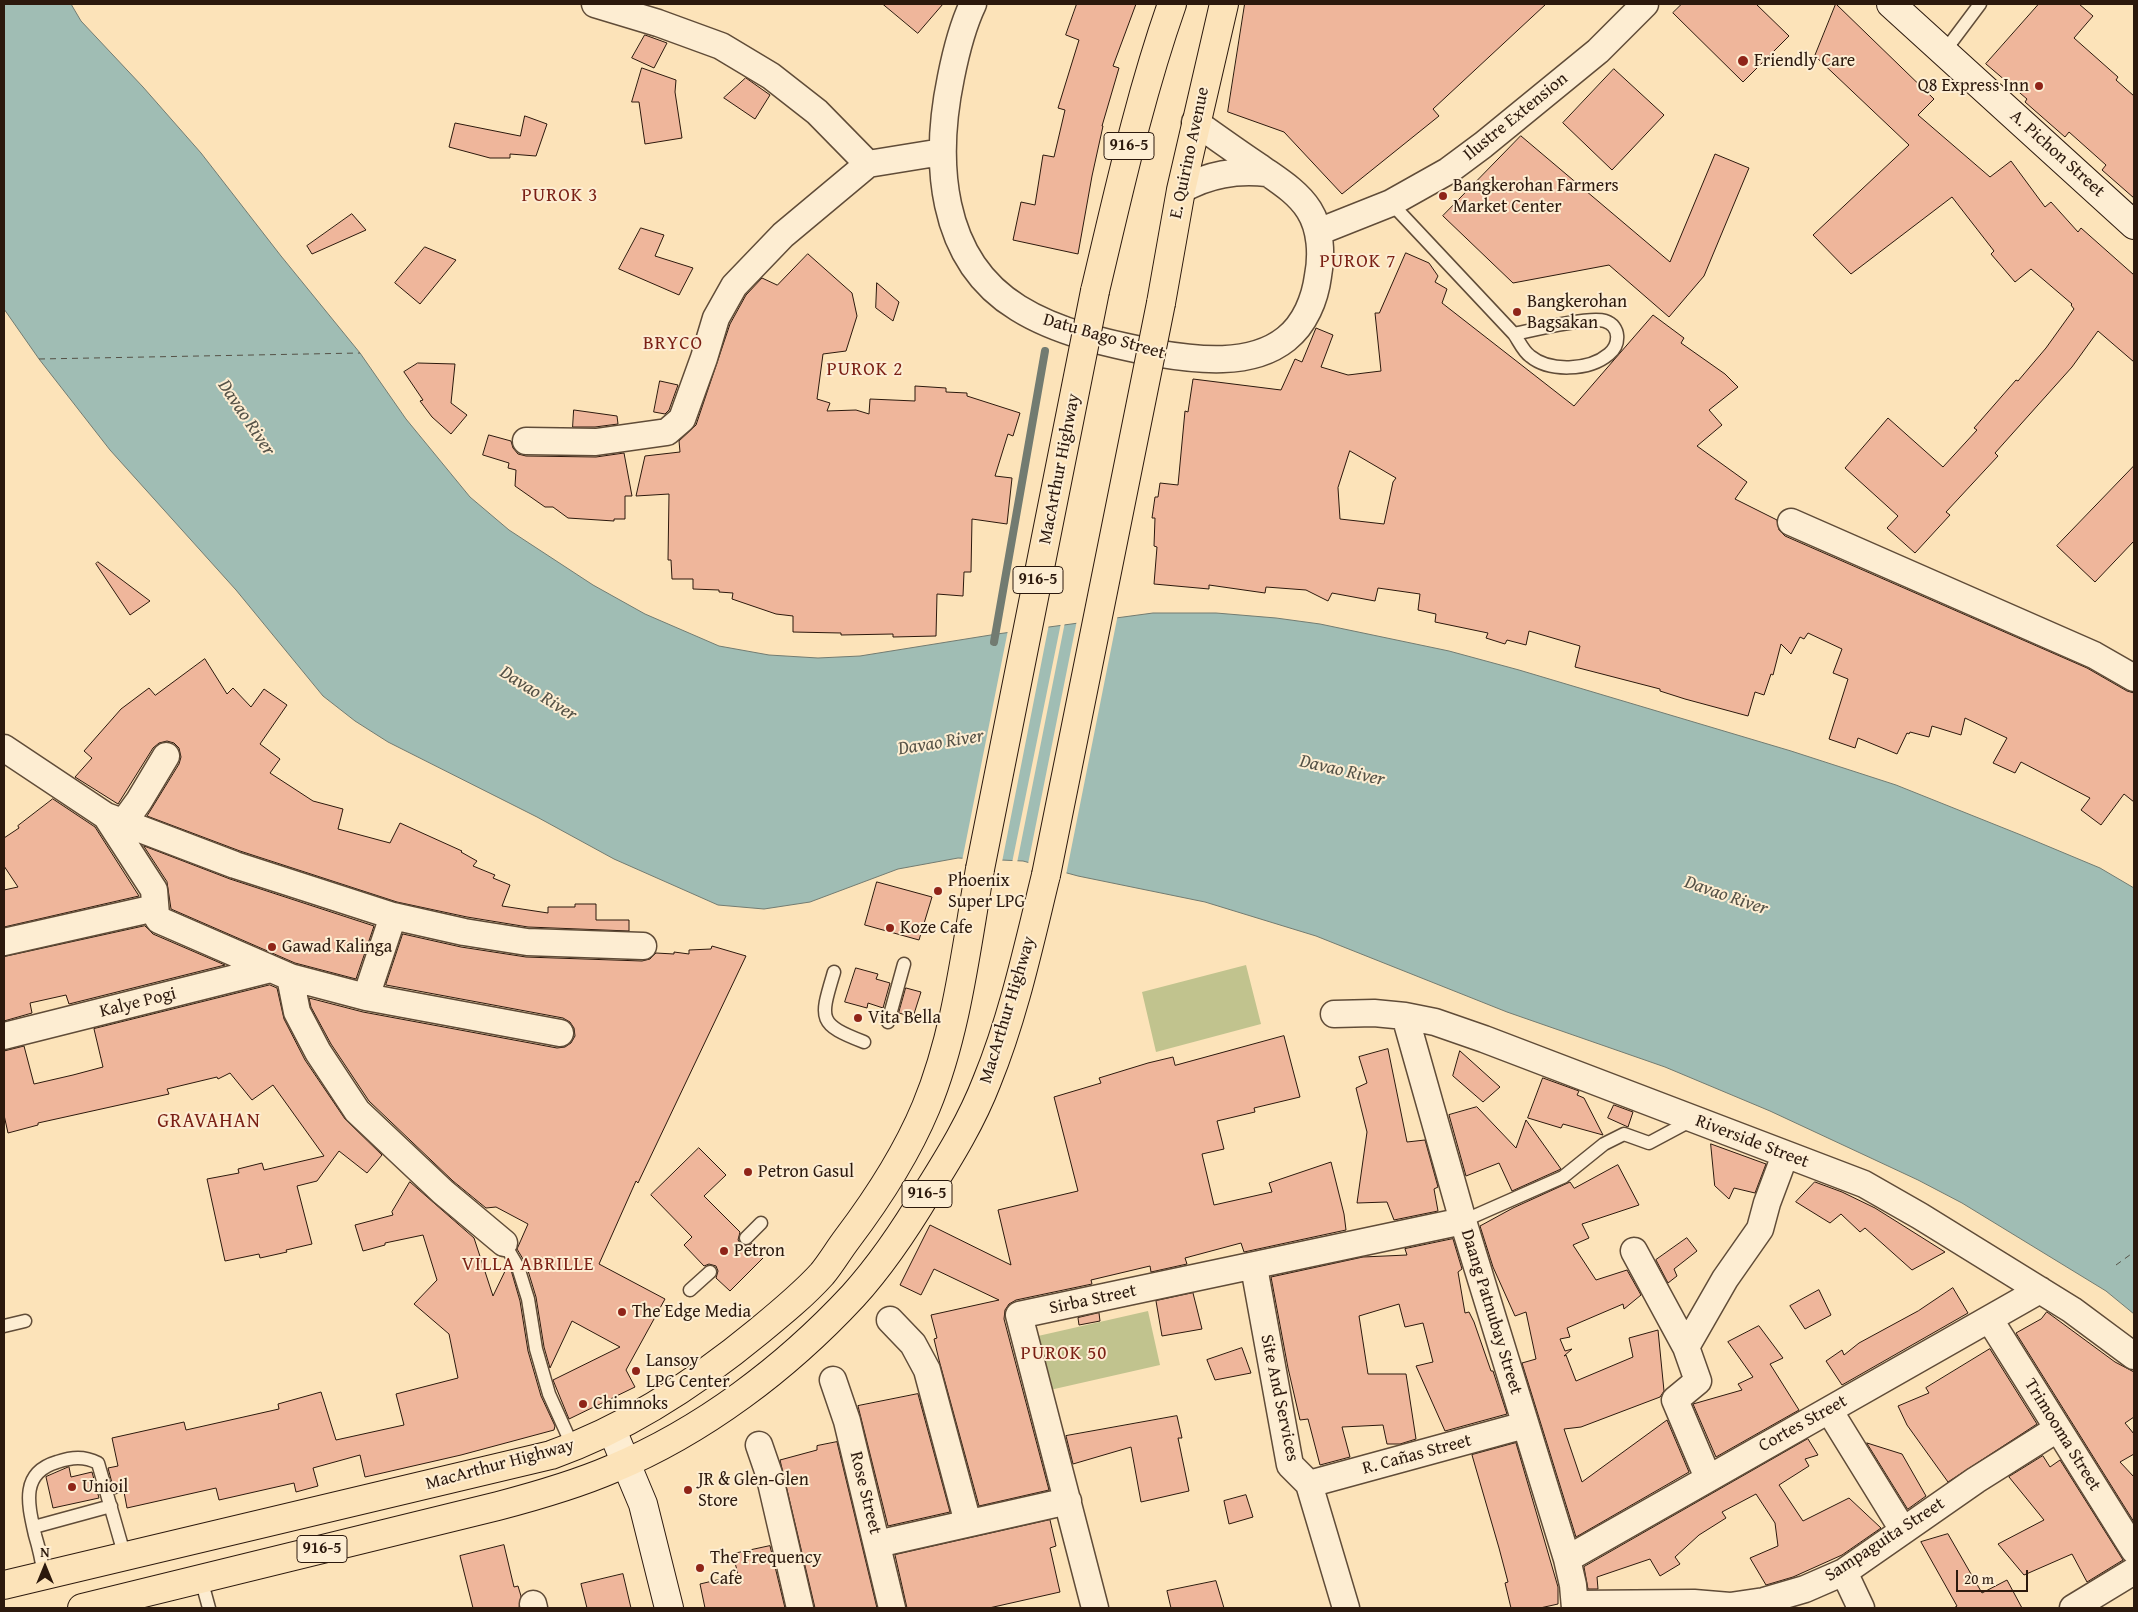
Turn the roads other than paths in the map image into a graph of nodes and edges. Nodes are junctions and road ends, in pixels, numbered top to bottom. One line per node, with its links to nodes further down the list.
1 (595, 4): 11 (street)
2 (973, 4): 10 (street, Datu Bago Street)
3 (1172, 4): 60 (main road, MacArthur Highway / 916-5, bridge)
4 (1224, 4): 9 (main road, E. Quirino Avenue / 916-5)
5 (1645, 4): 14 (street, Ilustre Extension)
6 (1891, 4): 8 (main road, A. Pichon Street)
7 (1980, 4): 8 (lane)
8 (1944, 52): 15 (main road, A. Pichon Street)
9 (1195, 122): 12 (street, Datu Bago Street); 13 (main road, E. Quirino Avenue / 916-5)
10 (942, 152): 11 (street); 16 (street, Datu Bago Street)
11 (868, 164): 19 (street)
12 (1267, 173): 13 (street); 16 (street, Datu Bago Street)
13 (1181, 190): 17 (main road, E. Quirino Avenue / 916-5)
14 (1391, 203): 16 (street, Ilustre Extension); 18 (lane)
15 (2134, 225)
16 (1318, 232)
17 (1161, 303): 63 (main road, MacArthur Highway / 916-5, bridge)
18 (1514, 334): 18 (lane)
19 (526, 440)
20 (1792, 522): 21 (street)
21 (2134, 678)
22 (4, 748): 24 (street)
23 (166, 756): 24 (street)
24 (114, 819): 25 (street); 26 (street)
25 (155, 908): 27 (street); 31 (street)
26 (392, 916): 28 (street); 32 (street)
27 (4, 942)
28 (643, 946)
29 (904, 964): 35 (lane)
30 (834, 972): 38 (lane)
31 (281, 973): 32 (street); 37 (street, Kalye Pogi); 44 (street)
32 (366, 997): 36 (street)
33 (1334, 1014): 34 (street, Riverside Street)
34 (1405, 1016): 39 (street, Riverside Street); 41 (street, Daang Patnubay Street)
35 (888, 1022)
36 (560, 1033)
37 (4, 1036)
38 (864, 1042)
39 (1694, 1119): 40 (street, Riverside Street); 41 (lane)
40 (1785, 1155): 49 (street, Riverside Street); 54 (street)
41 (1463, 1221): 46 (street, Sirba Street); 58 (street, Daang Patnubay Street)
42 (762, 1223): 43 (lane)
43 (746, 1238)
44 (504, 1243): 62 (lane)
45 (1634, 1251): 54 (street)
46 (1254, 1267): 65 (street, Site And Services); 66 (street, Sirba Street)
47 (710, 1272): 48 (lane)
48 (690, 1290)
49 (2040, 1290): 52 (street, Cortes Street); 55 (street, Riverside Street)
50 (25, 1320): 53 (lane)
51 (890, 1320): 68 (street)
52 (1990, 1320): 57 (street, Cortes Street); 59 (street, Trimooma Street)
53 (4, 1326)
54 (1686, 1347): 64 (street)
55 (2134, 1356)
56 (832, 1380): 71 (street, Rose Street)
57 (1829, 1410): 64 (street, Cortes Street); 70 (street)
58 (1525, 1425): 65 (street, R. Cañas Street); 74 (street, Daang Patnubay Street)
59 (2057, 1429): 70 (street, Sampaguita Street); 72 (street, Trimooma Street)
60 (612, 1430): 62 (main road, MacArthur Highway / 916-5); 63 (main road)
61 (760, 1445): 85 (street)
62 (573, 1447): 73 (main road, MacArthur Highway / 916-5)
63 (627, 1463): 78 (main road, MacArthur Highway / 916-5); 84 (main road)
64 (1708, 1478): 74 (street, Cortes Street)
65 (1309, 1484): 88 (street, Site And Services)
66 (1068, 1501): 68 (street); 87 (street, Sirba Street)
67 (112, 1506): 69 (lane); 69 (lane); 73 (lane)
68 (968, 1523): 71 (street)
69 (34, 1527): 77 (lane)
70 (1903, 1530): 76 (street, Sampaguita Street)
71 (877, 1544): 86 (street, Rose Street)
72 (2134, 1550)
73 (125, 1557): 77 (main road, MacArthur Highway / 916-5)
74 (1567, 1559): 80 (street, Daang Patnubay Street)
75 (2134, 1571): 90 (street)
76 (1844, 1572): 81 (street, Sampaguita Street); 89 (street)
77 (44, 1576): 79 (main road, MacArthur Highway / 916-5)
78 (201, 1579): 82 (main road, MacArthur Highway / 916-5); 83 (lane)
79 (4, 1585)
80 (1575, 1606): 81 (street, Sampaguita Street)
81 (1694, 1606)
82 (82, 1608)
83 (209, 1608)
84 (669, 1608)
85 (800, 1608)
86 (892, 1608)
87 (1095, 1608)
88 (1346, 1608)
89 (1861, 1608)
90 (2073, 1608)

